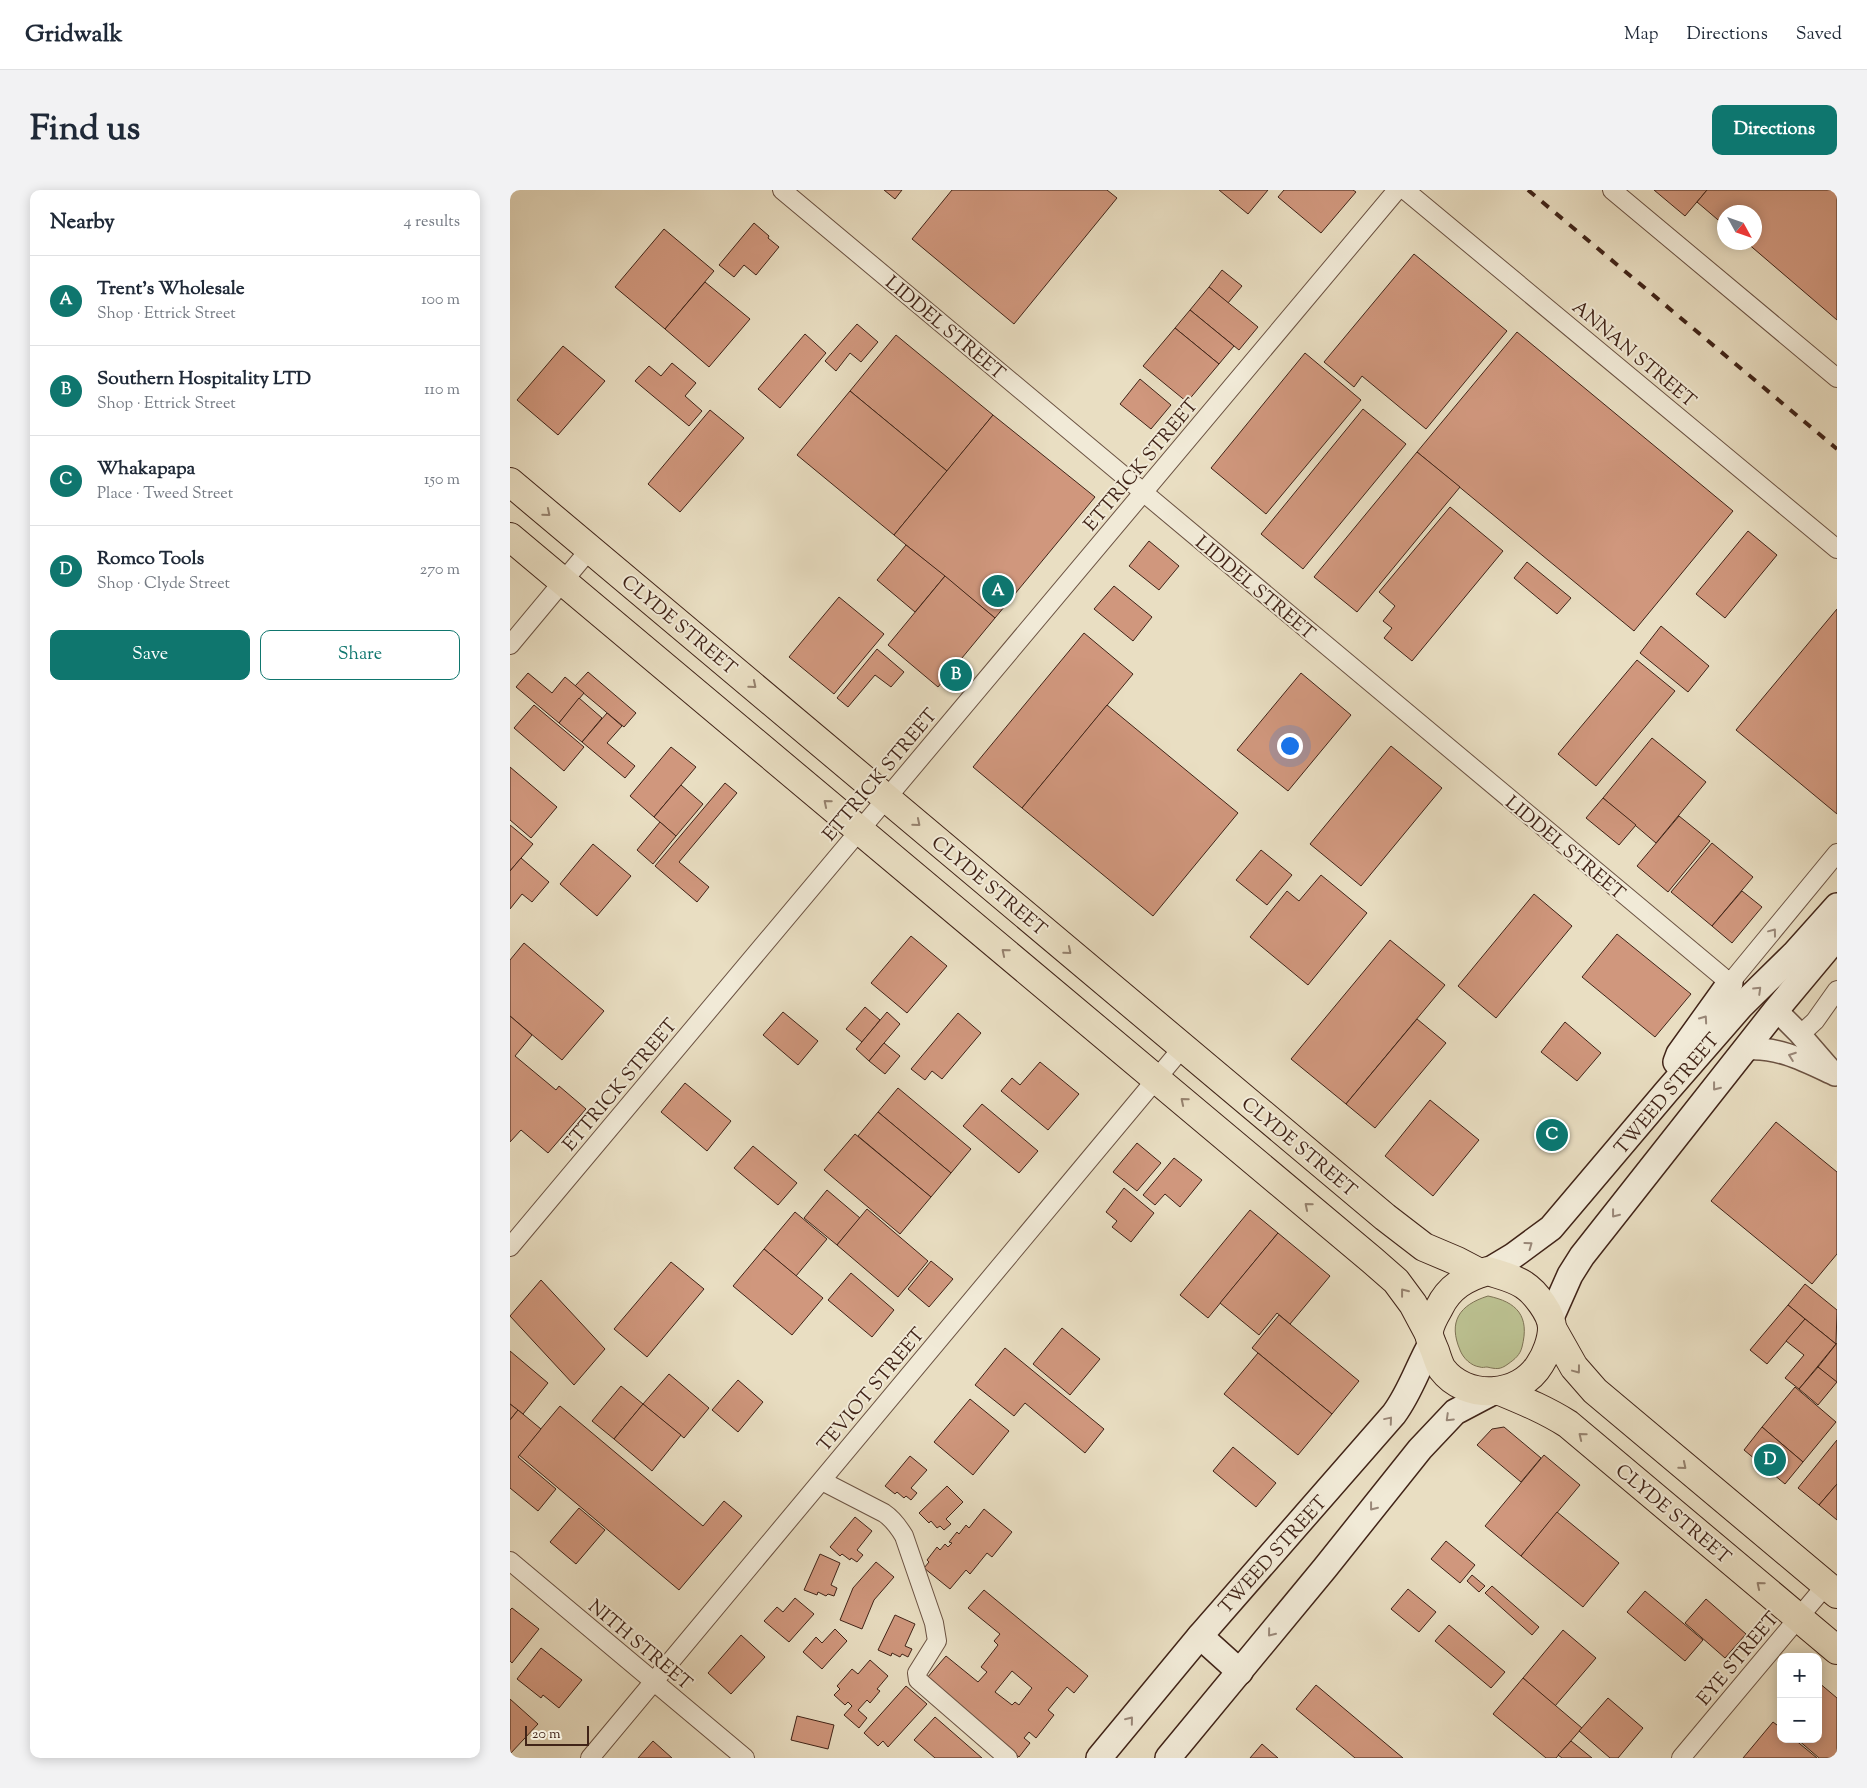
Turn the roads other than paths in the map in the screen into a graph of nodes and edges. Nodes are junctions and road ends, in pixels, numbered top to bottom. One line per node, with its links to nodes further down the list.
1 (782, 190): 7 (street, LIDDEL STREET)
2 (1397, 190): 7 (street, ETTRICK STREET)
3 (1405, 190): 10 (street, ANNAN STREET)
4 (1612, 190): 5 (street)
5 (1837, 378)
6 (510, 482): 9 (highway, CLYDE STREET, one-way to 9)
7 (1142, 492): 13 (street, ETTRICK STREET); 18 (street, LIDDEL STREET)
8 (510, 537): 11 (highway, CLYDE STREET)
9 (590, 549): 11 (street); 13 (highway, CLYDE STREET, one-way to 13)
10 (1837, 550)
11 (563, 582): 12 (street); 14 (highway, CLYDE STREET, one-way to 11)
12 (510, 645)
13 (887, 798): 14 (street, ETTRICK STREET); 22 (highway, CLYDE STREET, one-way to 22)
14 (860, 830): 25 (highway, CLYDE STREET, one-way to 14); 27 (street, ETTRICK STREET)
15 (1837, 853): 18 (street, one-way to 15)
16 (1837, 906): 26 (main road, TWEED STREET, one-way to 16)
17 (1837, 937): 20 (main road, TWEED STREET)
18 (1730, 983): 26 (main road, one-way to 18)
19 (1837, 990): 21 (street)
20 (1776, 1010): 21 (street); 23 (main road, TWEED STREET); 26 (main road)
21 (1800, 1034): 24 (street)
22 (1183, 1047): 25 (street, TEVIOT STREET); 28 (highway, CLYDE STREET)
23 (1746, 1048): 24 (street, one-way to 23); 29 (main road, TWEED STREET, one-way to 29)
24 (1836, 1076)
25 (1156, 1079): 30 (highway, CLYDE STREET, one-way to 25); 32 (street, TEVIOT STREET)
26 (1667, 1091): 28 (main road, TWEED STREET, one-way to 26)
27 (510, 1247)
28 (1484, 1272): 29 (highway, CLYDE STREET); 30 (highway)
29 (1551, 1324): 31 (highway); 34 (highway, CLYDE STREET, one-way to 34)
30 (1431, 1338): 31 (highway, CLYDE STREET); 36 (main road, TWEED STREET, one-way to 30)
31 (1496, 1392): 35 (highway, CLYDE STREET, one-way to 31); 38 (main road, one-way to 38)
32 (822, 1481): 39 (street, TEVIOT STREET); 42 (street)
33 (510, 1562): 39 (street, NITH STREET)
34 (1831, 1589): 35 (street, EYE STREET)
35 (1799, 1618): 37 (highway, CLYDE STREET); 45 (street, EYE STREET)
36 (1200, 1636): 38 (main road); 43 (main road, TWEED STREET, one-way to 36)
37 (1837, 1650)
38 (1240, 1672): 44 (main road)
39 (654, 1682): 40 (street, TEVIOT STREET); 41 (street, NITH STREET)
40 (590, 1758)
41 (745, 1758)
42 (1008, 1758)
43 (1099, 1758)
44 (1168, 1758)
45 (1681, 1758)

